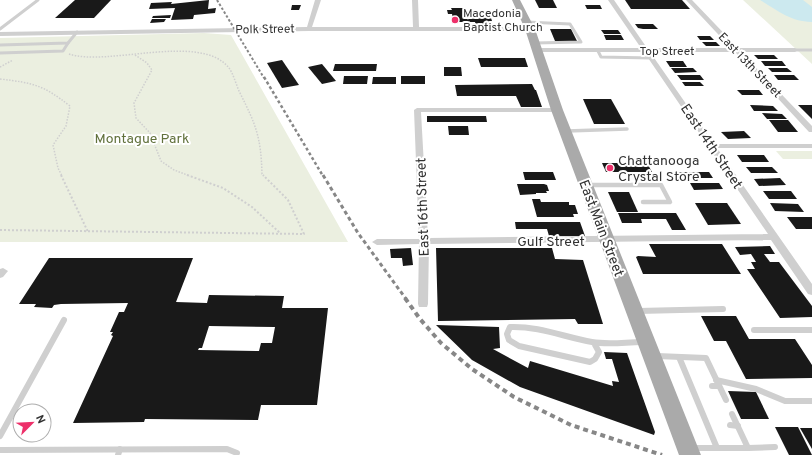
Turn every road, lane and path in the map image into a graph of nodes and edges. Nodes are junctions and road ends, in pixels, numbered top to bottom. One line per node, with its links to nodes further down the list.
1 (38, 0): 9 (lane)
2 (318, 0): 8 (street)
3 (415, 0): 10 (street)
4 (516, 0): 7 (main road, East Main Street)
5 (611, 0): 20 (street, East 14th Street)
6 (689, 0): 21 (street, East 13th Street)
7 (528, 26): 10 (street, Polk Street); 15 (main road, East Main Street); 15 (lane)
8 (309, 28): 10 (street, Polk Street); 11 (street, Polk Street)
9 (0, 29)
10 (416, 29)
11 (77, 32): 12 (street, Polk Street); 13 (lane)
12 (0, 34)
13 (68, 43): 14 (lane); 19 (lane)
14 (0, 45)
15 (536, 46): 16 (street, Top Street); 26 (main road, East Main Street)
16 (598, 50): 20 (street, Top Street); 24 (lane)
17 (796, 50): 18 (lane); 21 (street, Top Street)
18 (812, 50)
19 (62, 51): 22 (lane); 23 (path)
20 (646, 51): 21 (street, Top Street); 24 (street, East 14th Street)
21 (736, 51): 28 (street, East 13th Street)
22 (0, 53)
23 (134, 54): 36 (path); 36 (path)
24 (651, 58): 30 (street, East 14th Street)
25 (0, 79): 35 (path)
26 (557, 110): 29 (main road, East Main Street); 40 (street, East 16th Street)
27 (626, 129): 29 (lane)
28 (812, 130)
29 (565, 131): 32 (main road, East Main Street)
30 (713, 146): 31 (street); 37 (street, East 14th Street)
31 (812, 146)
32 (586, 185): 33 (lane); 38 (main road, East Main Street)
33 (643, 202)
34 (0, 230): 35 (path)
35 (88, 232): 36 (path)
36 (280, 233)
37 (774, 237): 38 (street, Gulf Street); 41 (street, East 14th Street)
38 (607, 240): 40 (street, Gulf Street); 44 (main road, East Main Street)
39 (377, 242): 40 (street, Gulf Street)
40 (424, 242): 42 (street, East 16th Street)
41 (812, 292)
42 (423, 304)
43 (723, 309): 44 (lane)
44 (635, 311): 49 (main road, East Main Street)
45 (64, 320): 59 (lane)
46 (754, 330): 47 (lane)
47 (812, 330)
48 (594, 343): 48 (lane); 49 (lane)
49 (649, 349): 50 (lane); 65 (main road, East Main Street)
50 (678, 357): 51 (lane); 61 (lane)
51 (716, 380): 53 (lane); 55 (lane)
52 (712, 386): 53 (lane)
53 (720, 386): 54 (lane)
54 (726, 400)
55 (812, 401)
56 (732, 414): 58 (lane)
57 (730, 425): 58 (lane)
58 (738, 426): 62 (lane)
59 (0, 436)
60 (775, 447): 62 (lane)
61 (717, 448): 62 (lane); 65 (lane)
62 (748, 448)
63 (0, 450): 64 (lane)
64 (119, 452): 66 (lane)
65 (689, 452)
66 (236, 455)

